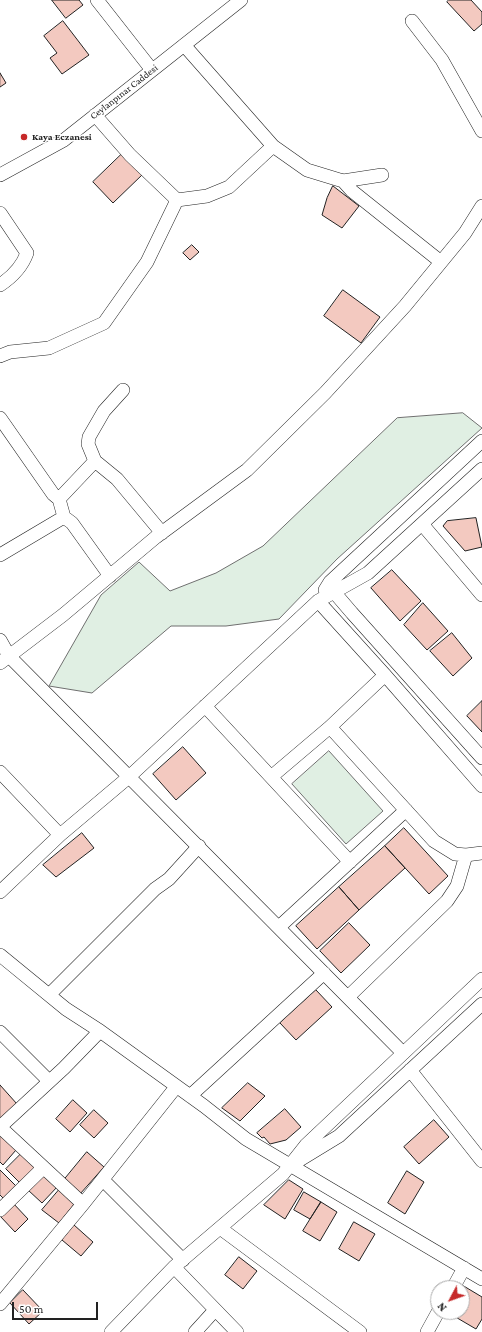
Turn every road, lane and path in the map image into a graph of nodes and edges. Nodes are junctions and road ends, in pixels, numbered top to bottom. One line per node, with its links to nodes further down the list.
1 (97, 0): 5 (street)
2 (236, 2): 4 (street, Ceylanpınar Caddesi)
3 (412, 21): 7 (street)
4 (184, 45): 5 (street, Ceylanpınar Caddesi); 8 (street)
5 (152, 70): 6 (street, Ceylanpınar Caddesi)
6 (95, 115): 9 (street, Ceylanpınar Caddesi); 12 (street)
7 (482, 131)
8 (273, 146): 11 (street); 12 (street)
9 (0, 174)
10 (382, 175): 11 (street)
11 (343, 181): 15 (street)
12 (177, 200): 17 (street)
13 (482, 206): 15 (street)
14 (0, 213): 16 (street)
15 (441, 262): 26 (street)
16 (0, 285)
17 (0, 356)
18 (123, 390): 21 (street)
19 (0, 418): 23 (street)
20 (482, 441): 29 (street)
21 (95, 461): 23 (street); 26 (street)
22 (482, 469): 25 (street)
23 (59, 499): 24 (street)
24 (64, 517): 27 (street); 28 (street)
25 (422, 524): 29 (street); 30 (street)
26 (162, 533): 28 (street)
27 (0, 555)
28 (110, 576): 33 (street)
29 (332, 587): 31 (street); 37 (street)
30 (482, 595)
31 (318, 601): 34 (street); 35 (street)
32 (0, 640): 33 (street)
33 (5, 660): 39 (street)
34 (385, 675): 36 (street); 41 (street)
35 (204, 706): 39 (street); 40 (street)
36 (330, 727): 40 (street); 42 (street)
37 (482, 758)
38 (0, 772): 43 (street)
39 (130, 776): 43 (street); 44 (street)
40 (271, 777): 47 (street)
41 (482, 786)
42 (406, 810): 46 (street); 47 (street)
43 (60, 835): 48 (street)
44 (199, 846): 49 (street); 53 (street)
45 (482, 854): 46 (street)
46 (466, 855): 54 (street)
47 (350, 862): 49 (street)
48 (0, 892)
49 (279, 927): 51 (street)
50 (0, 955): 53 (street)
51 (324, 972): 54 (street); 62 (street)
52 (482, 979): 58 (street)
53 (49, 995): 56 (street)
54 (348, 997): 58 (street)
55 (482, 1004): 59 (street)
56 (100, 1031): 60 (street); 61 (street)
57 (0, 1032): 60 (street)
58 (403, 1053): 65 (street)
59 (410, 1070): 64 (street); 65 (street)
60 (49, 1081): 63 (street)
61 (176, 1086): 62 (street); 67 (street)
62 (190, 1096): 65 (street)
63 (0, 1127): 66 (street)
64 (482, 1160)
65 (291, 1165): 70 (street); 72 (street)
66 (43, 1168): 68 (street); 69 (street)
67 (103, 1180): 68 (street); 71 (street)
68 (83, 1204): 75 (street)
69 (0, 1210)
70 (220, 1228): 71 (street); 81 (street)
71 (179, 1264): 76 (street); 78 (street)
72 (464, 1268): 73 (street); 74 (street)
73 (482, 1279)
74 (457, 1280)
75 (0, 1304)
76 (215, 1310): 79 (street); 80 (street)
77 (434, 1320): 82 (street)
78 (110, 1332)
79 (195, 1332)
80 (237, 1332)
81 (360, 1332)
82 (427, 1332)

